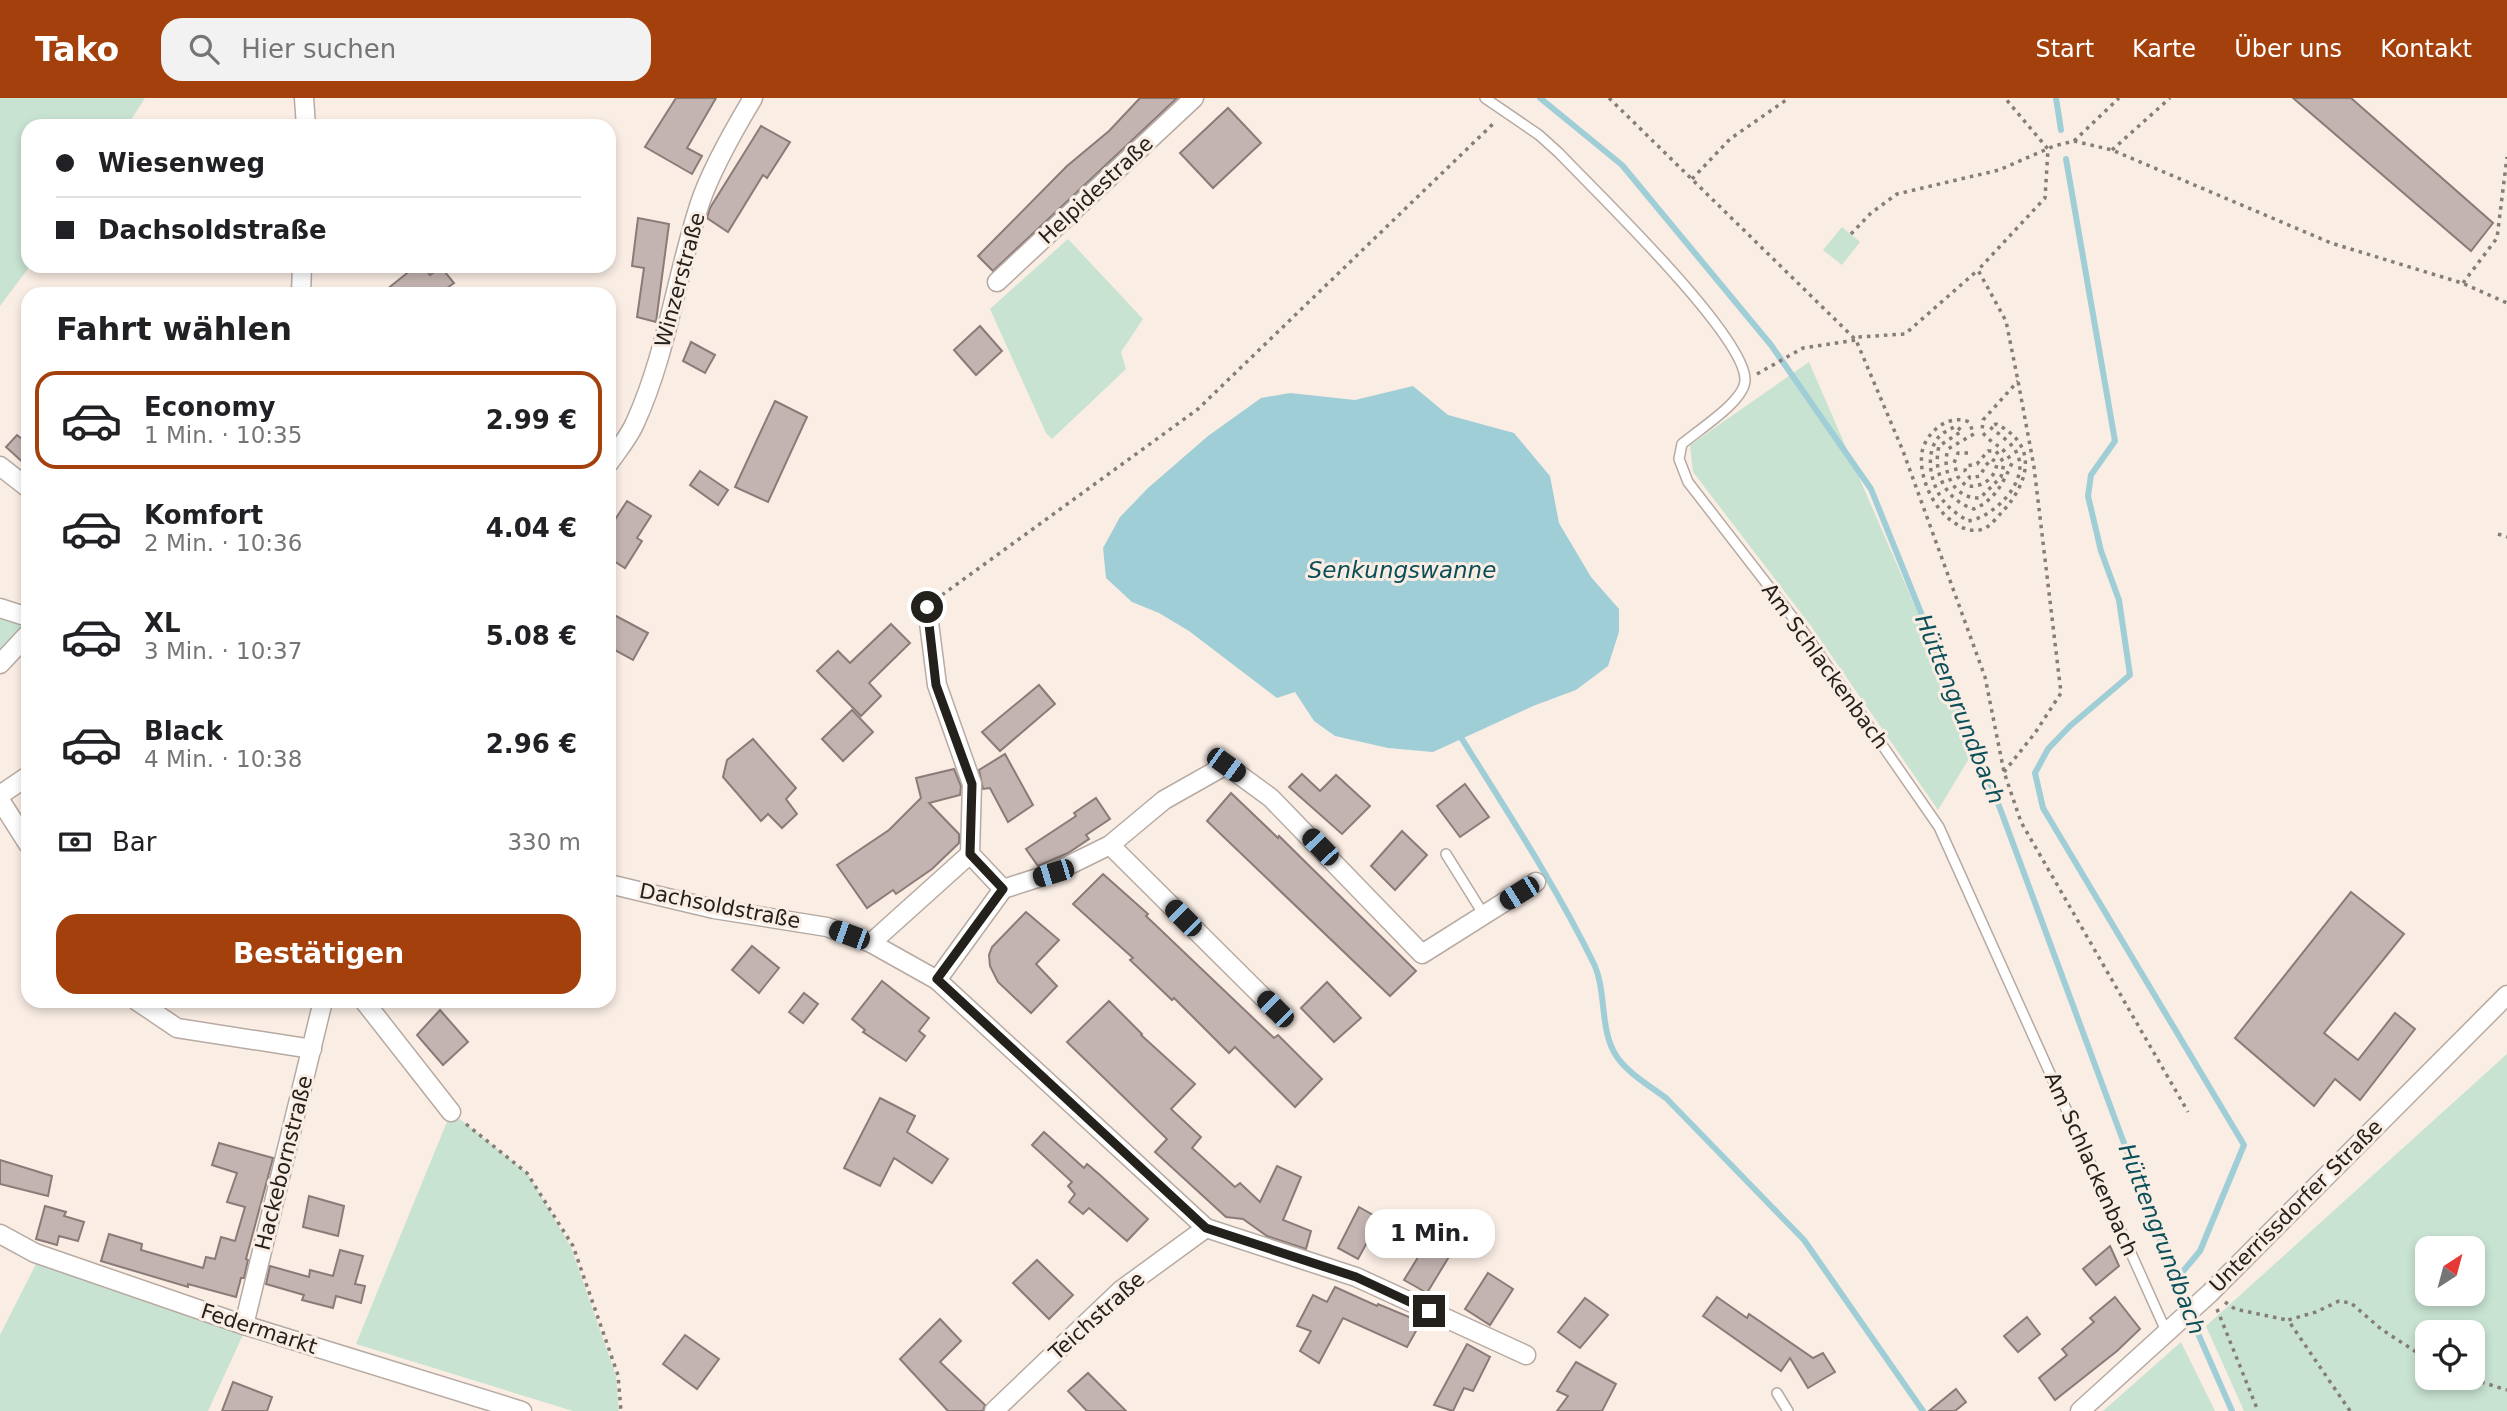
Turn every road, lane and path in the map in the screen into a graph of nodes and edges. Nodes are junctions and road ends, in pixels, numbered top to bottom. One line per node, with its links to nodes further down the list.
1 (304, 98): 11 (street)
2 (753, 98): 25 (street, Winzerstraße)
3 (1194, 98): 19 (street, Helpidestraße)
4 (1485, 98): 10 (lane)
5 (1609, 98): 16 (path)
6 (1789, 98): 16 (path)
7 (2005, 98): 13 (path)
8 (2119, 98): 12 (path)
9 (2171, 98): 14 (path)
10 (1506, 111): 23 (lane); 31 (path)
11 (306, 119)
12 (2074, 141): 13 (path); 14 (path)
13 (2048, 149): 17 (path); 18 (path)
14 (2112, 150): 20 (path)
15 (2507, 157): 20 (path)
16 (1692, 179): 22 (path)
17 (1851, 234)
18 (1978, 270): 22 (path); 24 (path)
19 (997, 282)
20 (2462, 283): 21 (path)
21 (2507, 303)
22 (1856, 340): 23 (path); 36 (path)
23 (1746, 380): 62 (lane, Am Schlackenbach)
24 (2018, 381): 26 (path); 36 (path)
25 (616, 453)
26 (1968, 453)
27 (0, 466): 28 (street)
28 (21, 482)
29 (2498, 534): 30 (path)
30 (2507, 537)
31 (927, 607): 41 (street)
32 (0, 608): 33 (street)
33 (21, 615)
34 (21, 642): 35 (street)
35 (0, 664)
36 (2004, 772): 56 (path)
37 (21, 781): 38 (street)
38 (0, 797): 39 (street)
39 (21, 832)
40 (1110, 845): 45 (street); 46 (street); 53 (street)
41 (970, 854): 45 (street); 47 (street)
42 (1446, 854): 46 (lane)
43 (1536, 882): 46 (street)
44 (616, 886): 47 (street, Dachsoldstraße)
45 (1003, 889): 48 (street)
46 (1484, 915)
47 (871, 943): 48 (street, Dachsoldstraße)
48 (937, 979): 57 (street, Dachsoldstraße)
49 (2507, 995): 59 (street, Unterrissdorfer Straße)
50 (147, 1008): 54 (street)
51 (321, 1008): 54 (street, Hackebornstraße)
52 (369, 1008): 55 (street)
53 (1275, 1009)
54 (312, 1049): 61 (street, Hackebornstraße)
55 (451, 1112): 69 (path)
56 (2188, 1112)
57 (1206, 1228): 64 (street, Dachsoldstraße); 70 (street, Teichstraße)
58 (0, 1234): 61 (street, Federmarkt)
59 (2210, 1293): 60 (path); 62 (street, Unterrissdorfer Straße); 73 (path)
60 (2288, 1320): 63 (path); 74 (path)
61 (244, 1325): 68 (street, Federmarkt)
62 (2171, 1327): 72 (street, Unterrissdorfer Straße)
63 (2415, 1351)
64 (1526, 1355)
65 (2485, 1383): 66 (path)
66 (2507, 1390)
67 (1777, 1392): 71 (lane)
68 (522, 1411)
69 (621, 1411)
70 (994, 1411)
71 (1788, 1411)
72 (2080, 1411)
73 (2259, 1411)
74 (2350, 1411)

